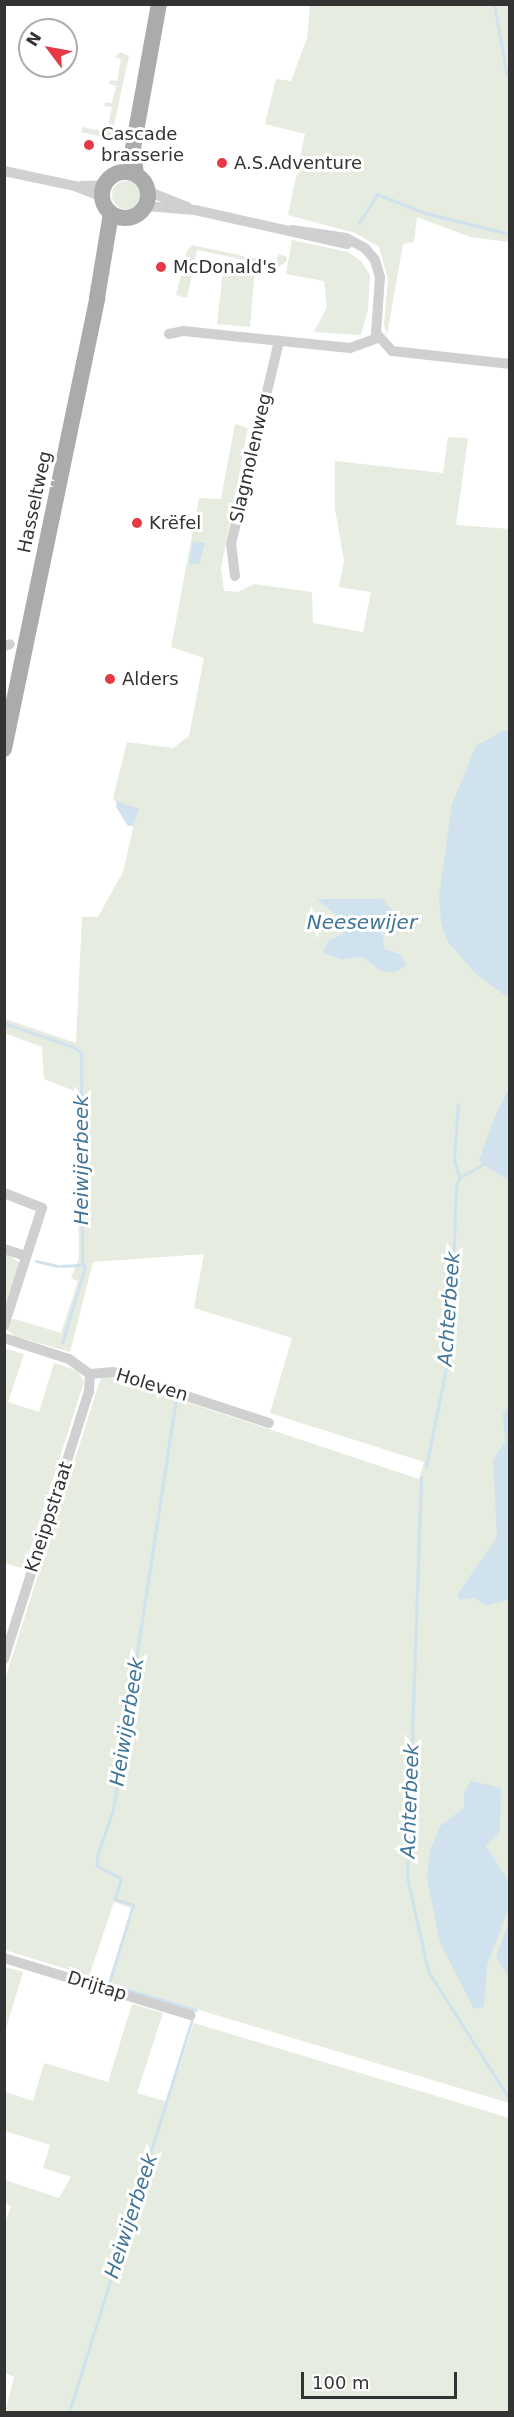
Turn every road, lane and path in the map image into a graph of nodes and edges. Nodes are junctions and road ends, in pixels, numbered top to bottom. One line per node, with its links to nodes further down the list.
1 (159, 4): 2 (main road)
2 (141, 89): 4 (main road); 5 (main road)
3 (4, 171): 6 (street)
4 (119, 173): 5 (main road); 6 (main road)
5 (136, 175): 7 (main road)
6 (103, 191): 9 (main road)
7 (146, 199): 8 (street); 8 (street); 9 (main road)
8 (195, 210): 11 (street)
9 (118, 215): 15 (main road, Hasseltweg)
10 (169, 334): 12 (street)
11 (378, 338): 12 (street); 13 (street)
12 (279, 341): 14 (street, Slagmolenweg)
13 (510, 364)
14 (235, 576)
15 (4, 748)
16 (4, 1192): 18 (street)
17 (4, 1249): 18 (street)
18 (26, 1256): 19 (street)
19 (4, 1326)
20 (4, 1338): 21 (street, Holeven)
21 (90, 1374): 22 (street, Holeven); 23 (street, Kneippstraat)
22 (269, 1423)
23 (4, 1659)
24 (4, 1958): 25 (street, Drijtap)
25 (190, 2015)

